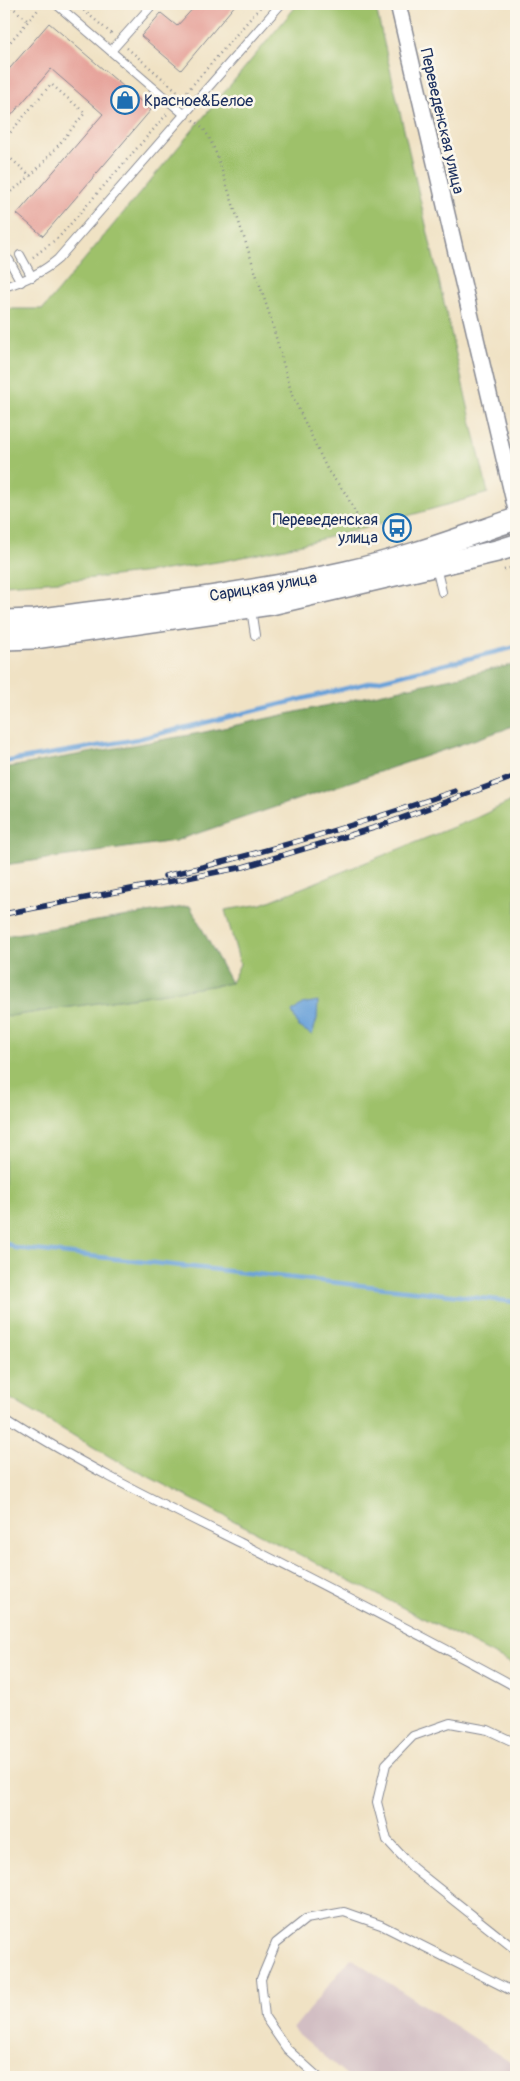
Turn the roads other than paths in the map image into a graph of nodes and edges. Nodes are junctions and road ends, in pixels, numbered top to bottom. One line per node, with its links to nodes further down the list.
1 (56, 4): 5 (lane)
2 (153, 4): 5 (lane)
3 (281, 4): 6 (lane)
4 (398, 4): 12 (street, Переведенская улица)
5 (111, 51): 6 (lane)
6 (185, 115): 9 (lane)
7 (20, 255): 9 (lane)
8 (9, 260): 10 (lane)
9 (32, 277): 10 (lane)
10 (21, 282): 11 (lane)
11 (4, 287)
12 (516, 510)
13 (516, 519): 18 (street, Сарицкая улица)
14 (516, 545): 15 (street, Сарицкая улица)
15 (435, 566): 16 (lane); 17 (street, Сарицкая улица)
16 (442, 592)
17 (250, 606): 19 (lane); 20 (street, Сарицкая улица)
18 (4, 620)
19 (255, 635)
20 (4, 639)
21 (4, 1415): 22 (lane)
22 (516, 1687)
23 (516, 1743): 24 (lane)
24 (516, 1950)
25 (516, 1993): 26 (lane)
26 (318, 2077)

